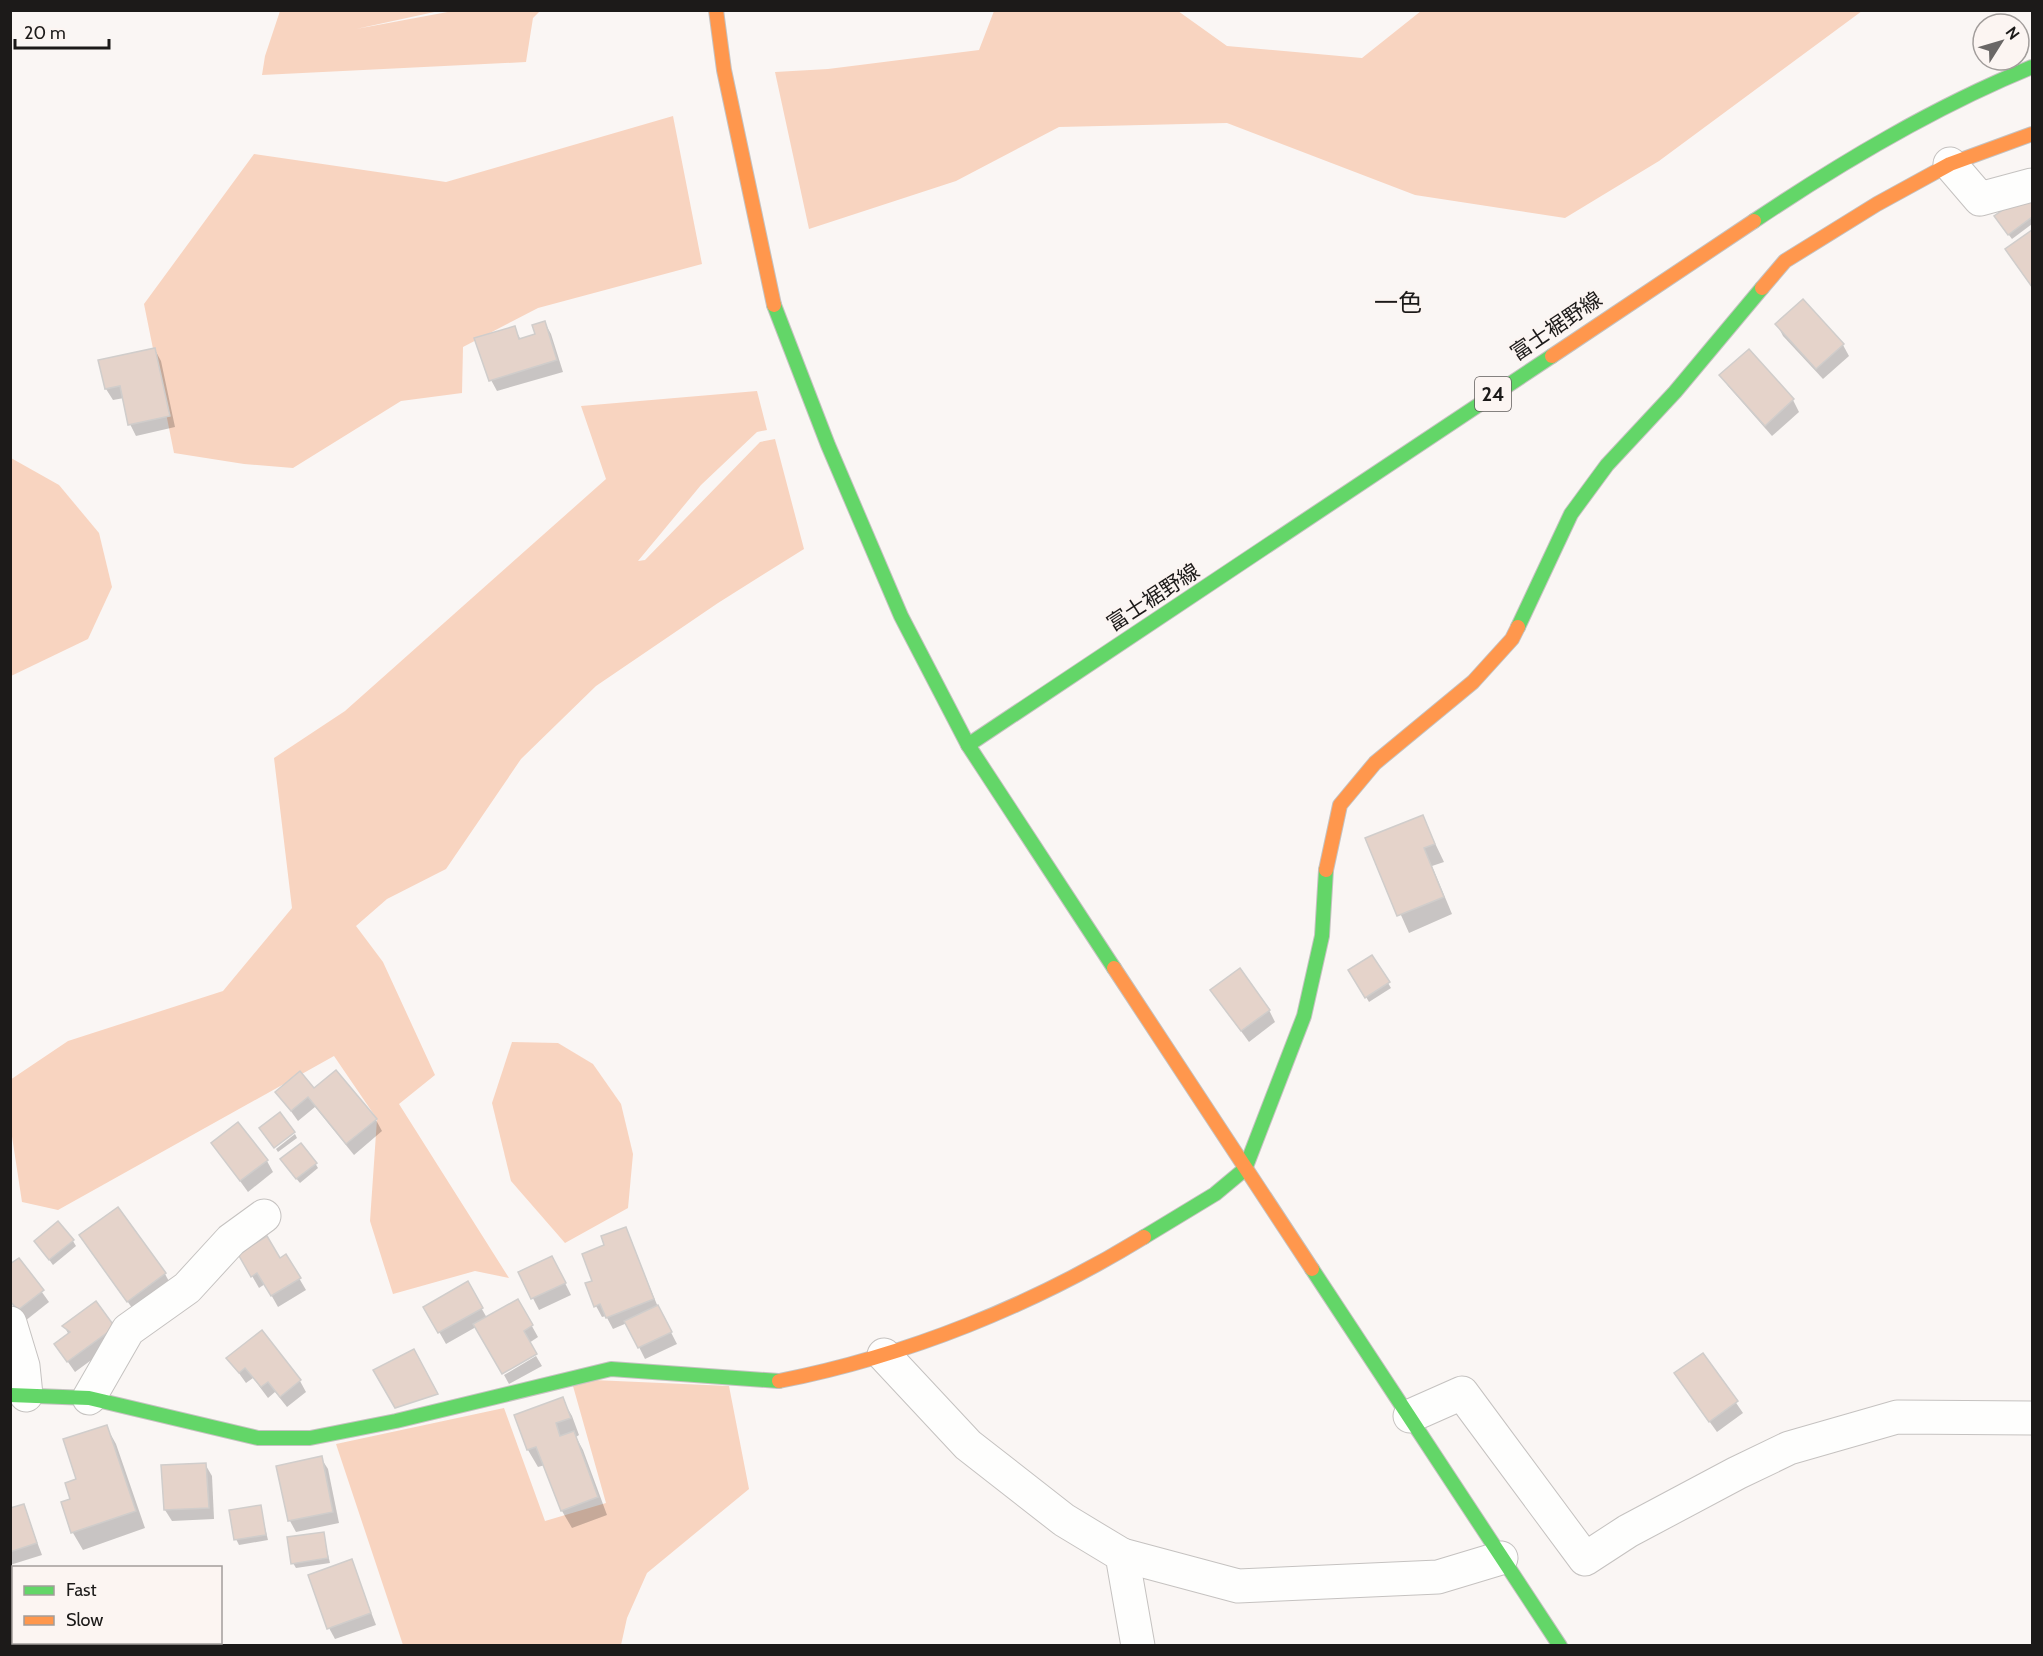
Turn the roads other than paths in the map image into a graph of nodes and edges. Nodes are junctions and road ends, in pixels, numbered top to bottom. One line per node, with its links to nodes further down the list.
1 (716, 10): 6 (street)
2 (2032, 67): 6 (street, 富士裾野線 / 24)
3 (2032, 134): 4 (street)
4 (1950, 164): 5 (street); 7 (street)
5 (2032, 185)
6 (968, 745): 7 (street)
7 (1245, 1169): 10 (street); 13 (street)
8 (264, 1216): 12 (street)
9 (10, 1323): 11 (street)
10 (884, 1355): 12 (street); 15 (street)
11 (18, 1395): 12 (street)
12 (89, 1398)
13 (1410, 1416): 14 (street); 16 (street)
14 (2032, 1418)
15 (1122, 1555): 16 (street); 17 (street)
16 (1501, 1558): 18 (street)
17 (1138, 1646)
18 (1560, 1646)

